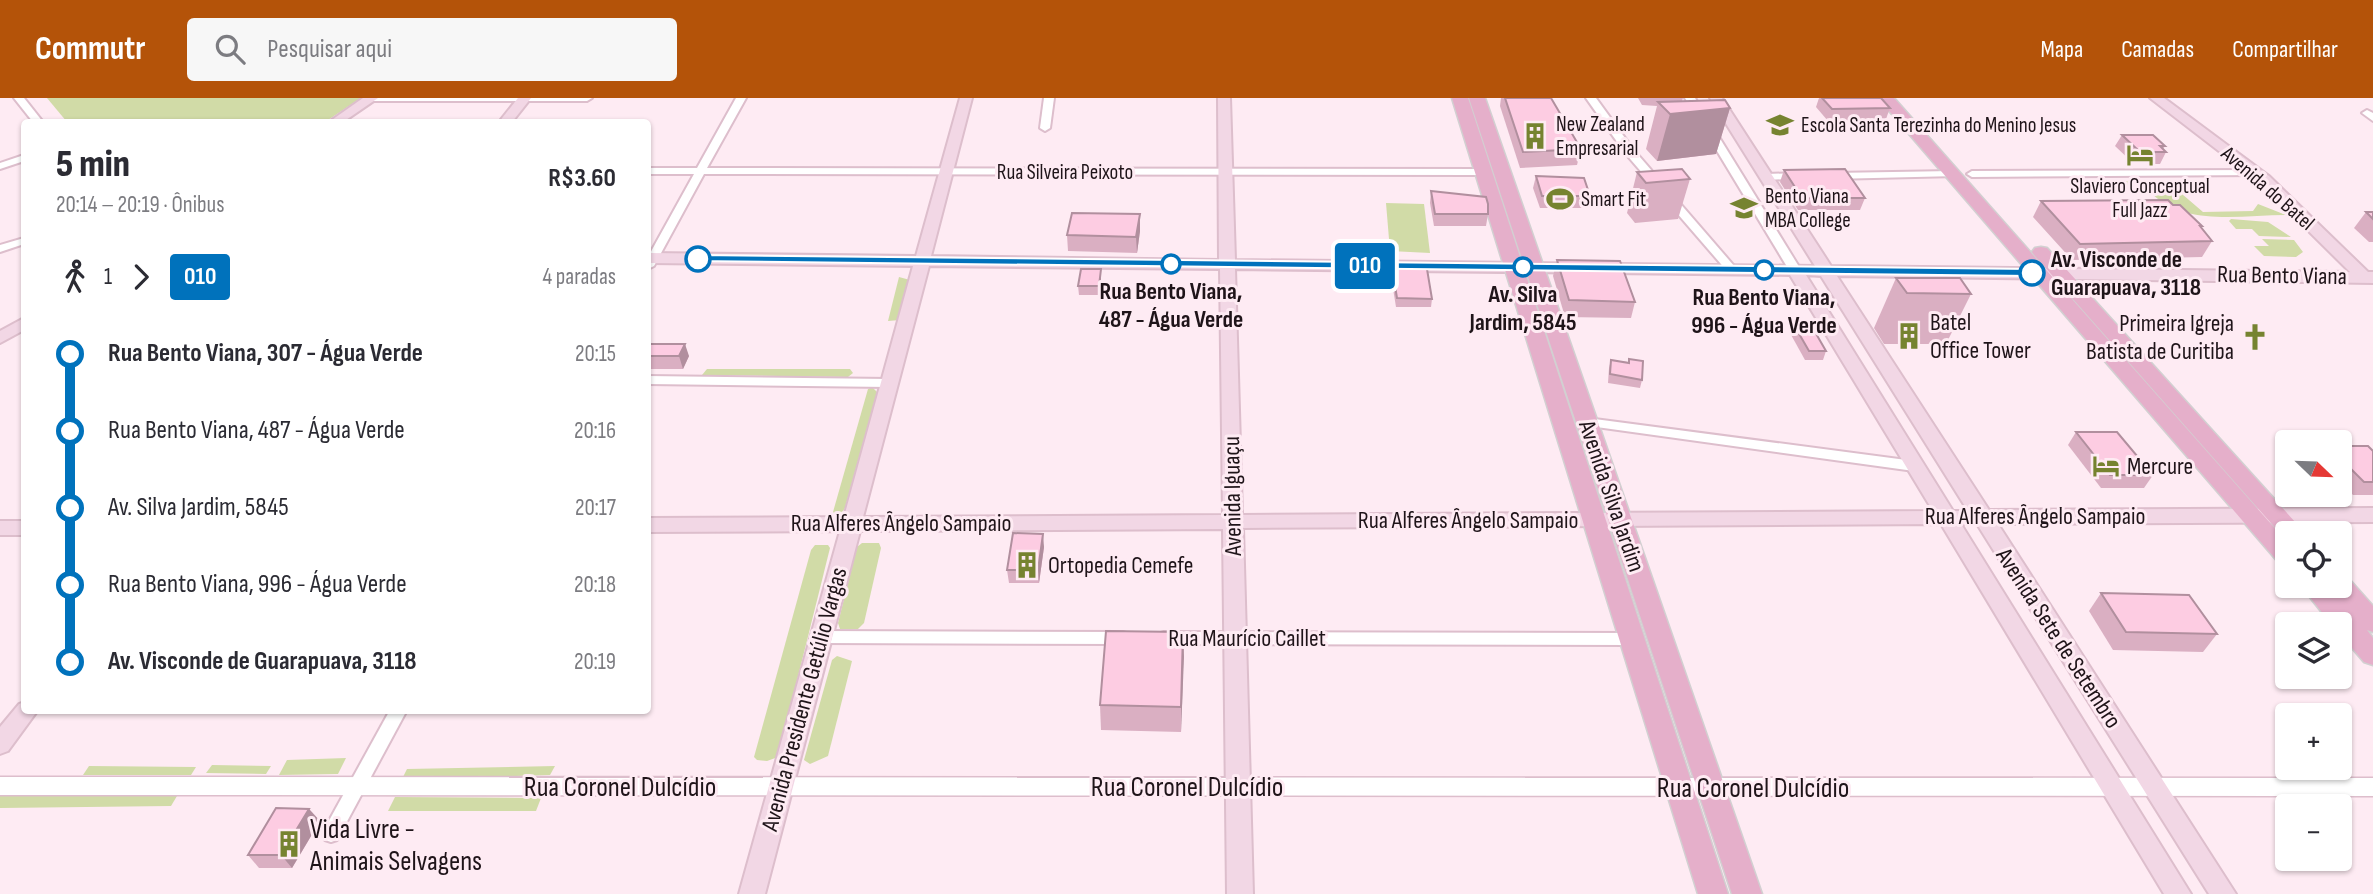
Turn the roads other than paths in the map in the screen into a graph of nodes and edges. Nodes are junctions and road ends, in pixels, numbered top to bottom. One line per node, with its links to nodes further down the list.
1 (19, 98): 17 (street)
2 (372, 98): 3 (street); 18 (main road)
3 (525, 98): 4 (street); 19 (main road)
4 (587, 98)
5 (741, 98): 27 (street)
6 (966, 98): 28 (main road, Avenida Presidente Getúlio Vargas)
7 (1049, 98): 20 (street)
8 (1224, 98): 29 (main road, Avenida Iguaçu)
9 (1460, 98): 24 (main road, Avenida Silva Jardim)
10 (1478, 98): 24 (main road, Avenida Silva Jardim)
11 (1591, 98): 46 (street)
12 (1690, 98): 47 (street, Avenida Sete de Setembro)
13 (1716, 98): 35 (main road, Avenida Sete de Setembro)
14 (1886, 98): 21 (main road)
15 (1903, 98): 22 (main road)
16 (2156, 98): 30 (main road, Avenida do Batel)
17 (36, 119)
18 (340, 119)
19 (508, 119)
20 (1045, 128)
21 (1913, 129): 22 (main road); 31 (main road)
22 (1940, 139): 32 (main road)
23 (21, 159): 25 (street)
24 (1486, 160): 29 (street, Rua Silveira Peixoto); 36 (main road, Avenida Silva Jardim); 38 (main road, Avenida Silva Jardim)
25 (0, 166)
26 (651, 171): 27 (street, Rua Silveira Peixoto)
27 (701, 171): 28 (street, Rua Silveira Peixoto); 41 (street)
28 (946, 172): 29 (street, Rua Silveira Peixoto); 43 (main road, Avenida Presidente Getúlio Vargas)
29 (1226, 172): 44 (main road, Avenida Iguaçu)
30 (2256, 173): 32 (street); 50 (main road, Avenida do Batel)
31 (1953, 174): 34 (street); 37 (main road)
32 (1972, 174): 37 (main road)
33 (1807, 176): 35 (street)
34 (1820, 176)
35 (1767, 177): 48 (main road, Avenida Sete de Setembro)
36 (1490, 192): 38 (main road); 45 (main road, Avenida Silva Jardim)
37 (1981, 196): 49 (main road)
38 (1517, 214): 45 (main road, Avenida Silva Jardim)
39 (21, 242): 40 (street)
40 (0, 248)
41 (651, 258)
42 (651, 261): 43 (main road, Rua Bento Viana)
43 (922, 261): 44 (main road, Rua Bento Viana); 56 (main road, Avenida Presidente Getúlio Vargas)
44 (1228, 264): 45 (main road, Rua Bento Viana); 65 (main road, Avenida Iguaçu)
45 (1524, 267): 46 (main road, Rua Bento Viana); 54 (main road, Avenida Silva Jardim)
46 (1731, 270): 47 (main road, Rua Bento Viana)
47 (1795, 270): 48 (main road, Rua Bento Viana); 58 (main road, Avenida Sete de Setembro)
48 (1824, 271): 49 (main road, Rua Bento Viana); 63 (main road, Avenida Sete de Setembro)
49 (2049, 273): 50 (main road, Rua Bento Viana); 53 (main road)
50 (2370, 280)
51 (21, 325): 52 (main road)
52 (0, 338)
53 (2109, 340): 60 (main road); 61 (main road)
54 (1553, 354): 57 (main road, Avenida Silva Jardim); 64 (main road, Avenida Silva Jardim)
55 (651, 380): 56 (street)
56 (889, 383): 67 (main road, Avenida Presidente Getúlio Vargas)
57 (1587, 422): 58 (street); 64 (main road, Avenida Silva Jardim)
58 (1914, 466): 62 (main road, Avenida Sete de Setembro)
59 (2373, 514): 61 (main road, Rua Alferes Ângelo Sampaio)
60 (2250, 515): 61 (main road, Rua Alferes Ângelo Sampaio); 63 (main road, Rua Alferes Ângelo Sampaio); 71 (main road)
61 (2277, 515): 66 (main road)
62 (1945, 517): 63 (main road, Rua Alferes Ângelo Sampaio); 64 (main road, Rua Alferes Ângelo Sampaio); 89 (main road, Avenida Sete de Setembro)
63 (1980, 517): 90 (main road, Avenida Sete de Setembro)
64 (1607, 519): 65 (main road, Rua Alferes Ângelo Sampaio); 77 (main road, Avenida Silva Jardim); 79 (main road, Avenida Silva Jardim)
65 (1233, 521): 67 (main road, Rua Alferes Ângelo Sampaio); 76 (main road, Avenida Iguaçu)
66 (2282, 521)
67 (852, 524): 68 (main road, Rua Alferes Ângelo Sampaio); 75 (main road, Avenida Presidente Getúlio Vargas)
68 (651, 525)
69 (0, 528): 70 (main road)
70 (21, 528)
71 (2275, 543)
72 (2331, 598): 78 (main road)
73 (2337, 598): 74 (main road)
74 (2370, 619)
75 (821, 637): 76 (street, Rua Maurício Caillet); 86 (main road, Avenida Presidente Getúlio Vargas)
76 (1235, 638): 77 (street, Rua Maurício Caillet); 85 (main road, Avenida Iguaçu)
77 (1636, 651): 79 (main road); 87 (main road, Avenida Silva Jardim)
78 (2373, 655)
79 (1679, 693): 88 (main road, Avenida Silva Jardim)
80 (24, 714): 82 (main road)
81 (397, 714): 84 (street)
82 (0, 744)
83 (0, 786): 84 (street, Rua Coronel Dulcídio)
84 (357, 786): 86 (street, Rua Coronel Dulcídio); 92 (street)
85 (1238, 786): 86 (street, Rua Coronel Dulcídio); 87 (street, Rua Coronel Dulcídio); 94 (main road, Avenida Iguaçu)
86 (781, 787): 93 (main road, Avenida Presidente Getúlio Vargas)
87 (1679, 787): 88 (street, Rua Coronel Dulcídio); 95 (main road, Avenida Silva Jardim)
88 (1711, 787): 89 (street, Rua Coronel Dulcídio); 96 (main road, Avenida Silva Jardim)
89 (2112, 787): 90 (street, Rua Coronel Dulcídio); 97 (main road, Avenida Sete de Setembro)
90 (2155, 787): 91 (street, Rua Coronel Dulcídio); 98 (main road, Avenida Sete de Setembro)
91 (2373, 787)
92 (331, 834)
93 (752, 894)
94 (1240, 894)
95 (1713, 894)
96 (1747, 894)
97 (2178, 894)
98 (2223, 894)

